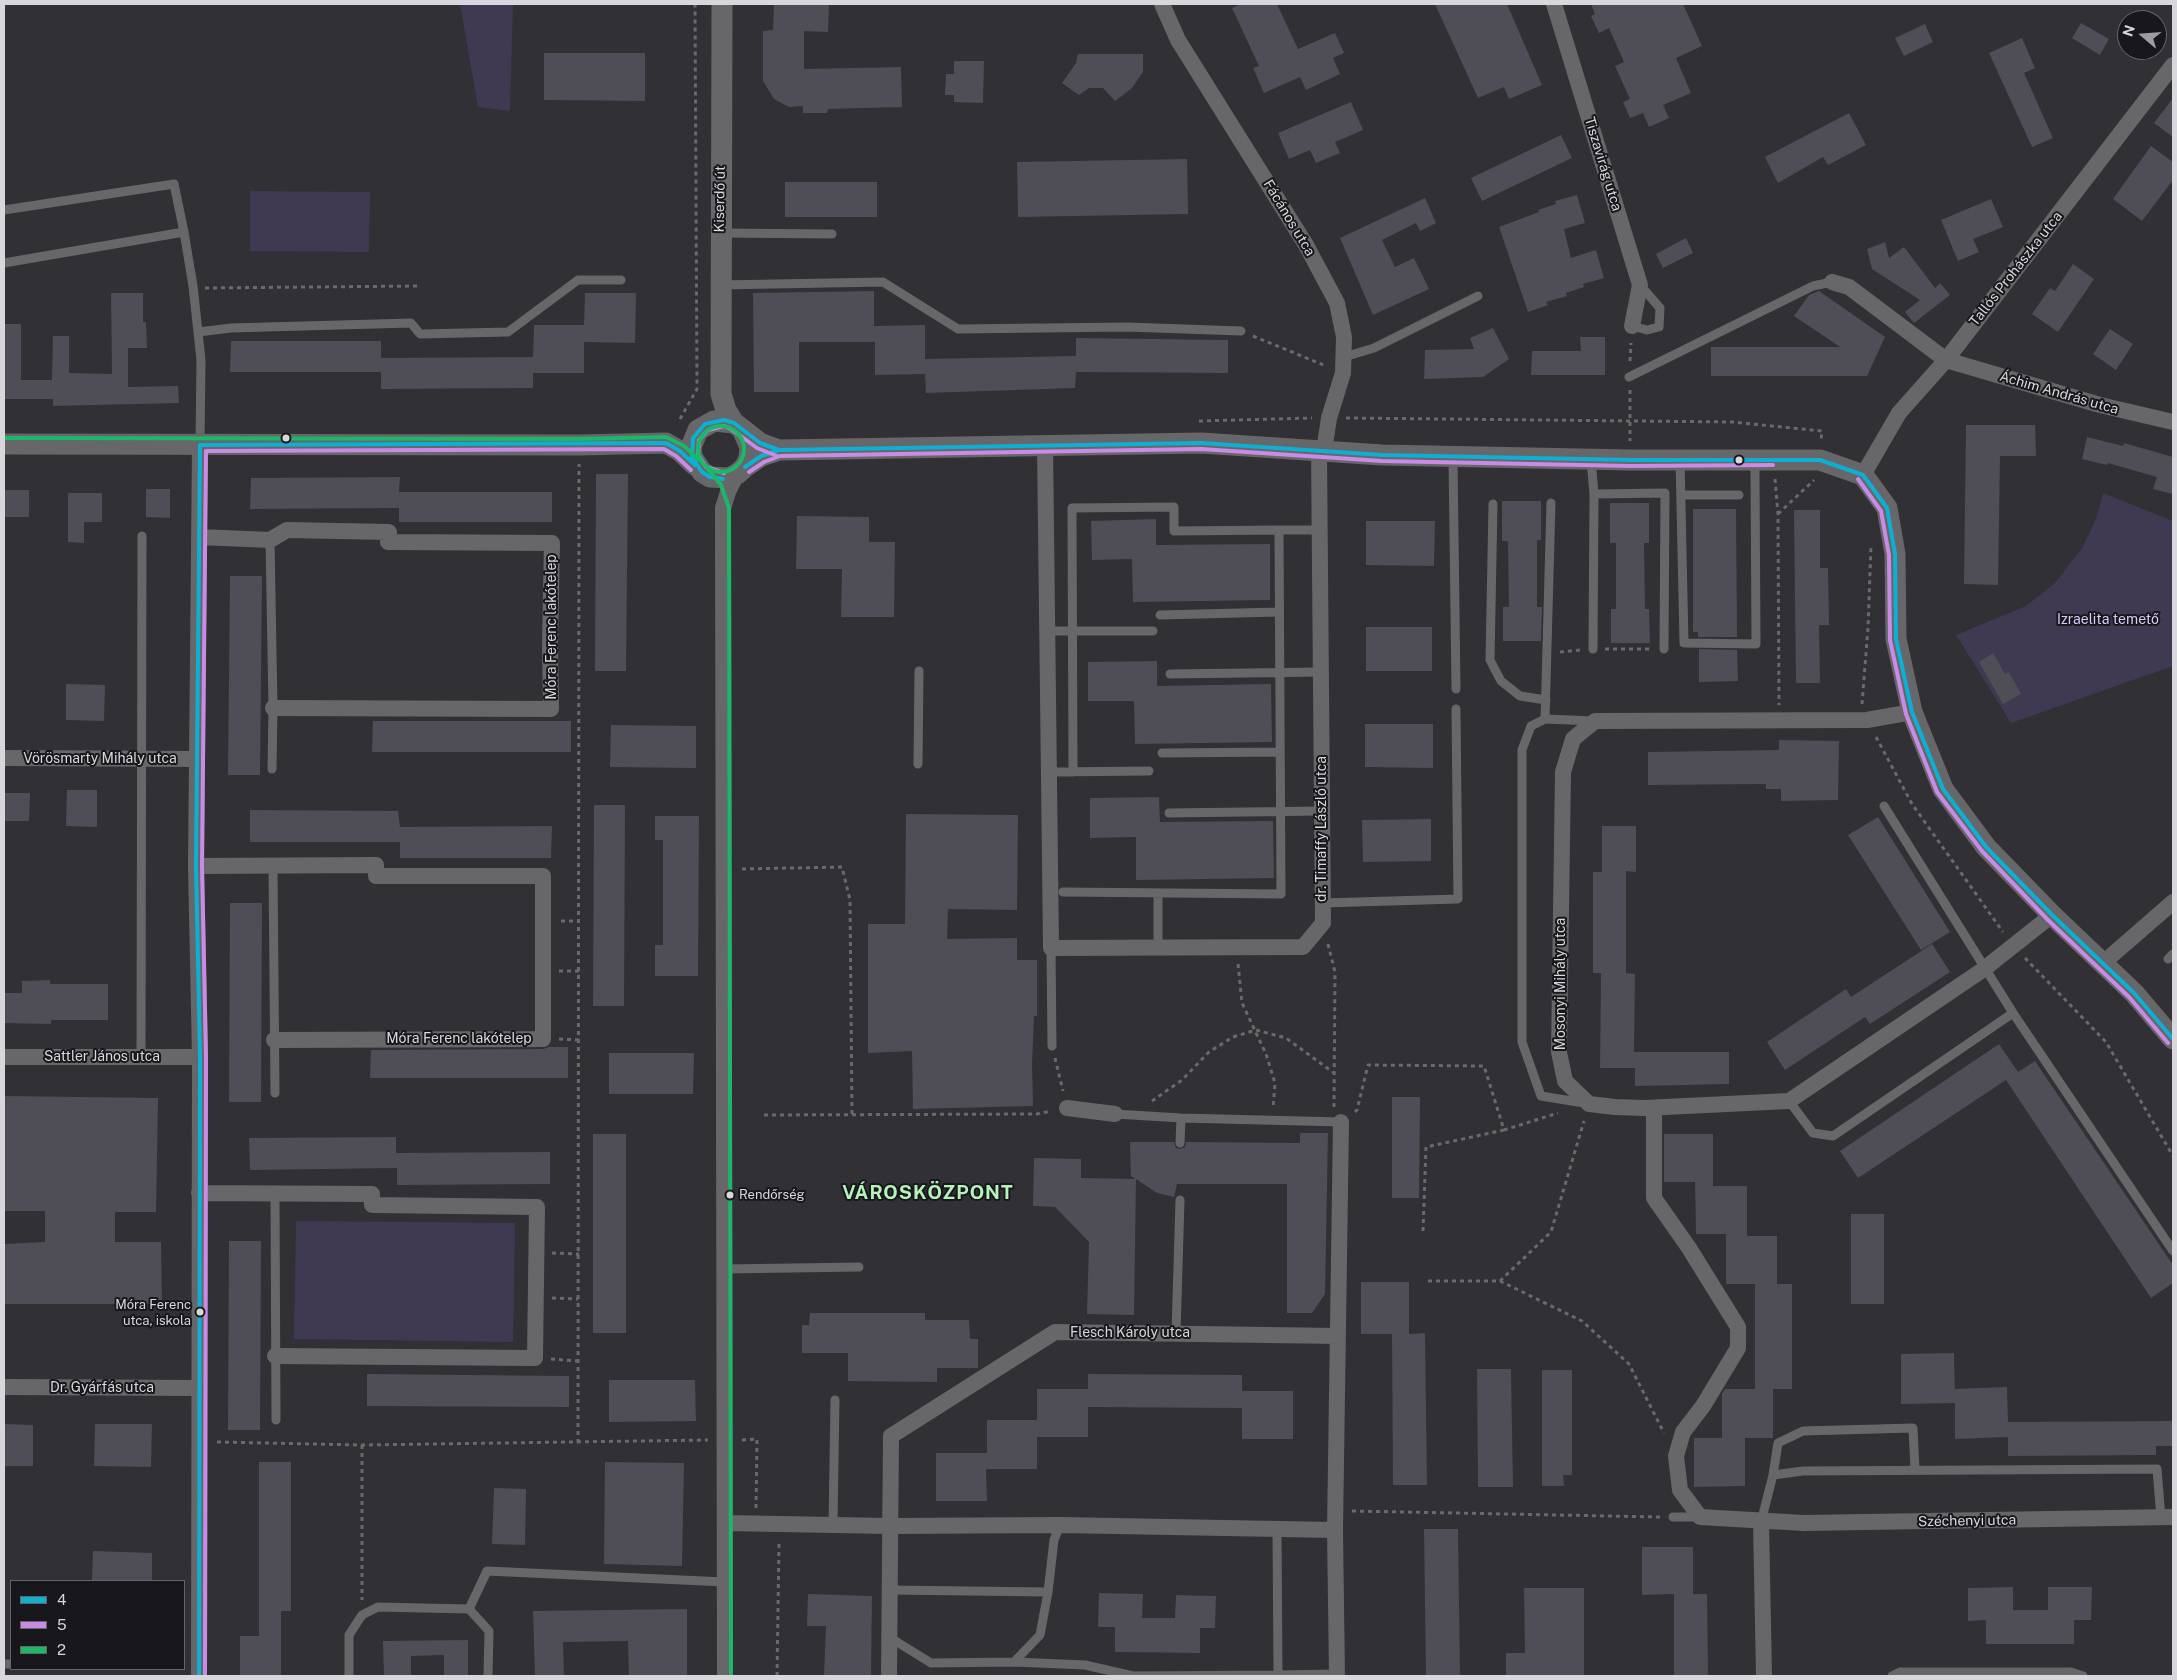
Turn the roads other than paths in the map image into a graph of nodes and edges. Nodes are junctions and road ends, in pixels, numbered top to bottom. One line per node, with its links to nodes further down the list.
1 (722, 4): 7 (street, Kiserdő út)
2 (1162, 4): 19 (street, Fácános utca)
3 (1554, 4): 13 (street, Tiszavirág utca)
4 (2173, 65): 18 (street, Tallós Prohászka utca)
5 (4, 210): 6 (lane)
6 (184, 232): 9 (lane); 17 (lane)
7 (720, 233): 8 (lane); 12 (street, Kiserdő út)
8 (832, 234)
9 (4, 263)
10 (621, 280): 17 (lane)
11 (1832, 282): 18 (street); 20 (lane)
12 (720, 285): 16 (lane); 21 (street, Kiserdő út)
13 (1640, 285): 15 (street, Tiszavirág utca); 15 (lane)
14 (1478, 296): 19 (lane)
15 (1632, 326)
16 (1241, 331)
17 (198, 332): 28 (lane)
18 (1946, 360): 22 (street, Áchim András utca); 37 (street, Tallós Prohászka utca)
19 (1343, 365): 30 (street, Fácános utca)
20 (1629, 377)
21 (720, 394): 23 (street, Kiserdő út); 24 (street, Kiserdő út)
22 (2173, 422)
23 (738, 426): 24 (street); 29 (street); 36 (street)
24 (702, 427): 25 (street); 35 (street)
25 (666, 443): 28 (street); 35 (street)
26 (4, 444): 28 (street)
27 (1045, 444): 29 (street); 30 (street); 51 (street)
28 (200, 445): 47 (street)
29 (779, 450): 36 (street)
30 (1322, 451): 31 (street); 45 (street, dr. Timaffy László utca)
31 (1453, 456): 32 (street); 60 (lane)
32 (1591, 459): 34 (street); 38 (lane)
33 (1763, 459): 34 (street); 37 (street); 39 (lane)
34 (1680, 460): 39 (lane)
35 (699, 469): 36 (street); 43 (street)
36 (741, 470): 43 (street)
37 (1863, 475): 64 (street)
38 (1594, 494): 54 (lane); 55 (lane)
39 (1682, 495): 40 (lane)
40 (1739, 495)
41 (1551, 503): 61 (lane)
42 (1493, 504): 61 (lane)
43 (723, 508): 113 (street)
44 (1279, 530): 45 (lane); 49 (lane); 52 (lane)
45 (1320, 530): 58 (street, dr. Timaffy László utca)
46 (142, 536): 70 (lane)
47 (200, 537): 48 (street, Móra Ferenc lakótelep); 71 (street)
48 (270, 540): 62 (lane); 62 (street, Móra Ferenc lakótelep)
49 (1279, 612): 50 (lane); 57 (lane)
50 (1160, 615)
51 (1047, 631): 52 (lane); 75 (street)
52 (1073, 631): 53 (lane); 76 (lane)
53 (1153, 631)
54 (1593, 649)
55 (1664, 649)
56 (919, 671): 72 (lane)
57 (1279, 672): 58 (lane); 59 (lane); 67 (lane)
58 (1321, 672): 78 (street, dr. Timaffy László utca)
59 (1170, 674)
60 (1456, 689)
61 (1546, 700): 65 (lane)
62 (273, 708): 73 (lane)
63 (1456, 709): 86 (lane)
64 (1912, 712): 66 (street); 87 (street)
65 (1545, 719): 66 (lane); 101 (lane)
66 (1595, 721): 101 (street, Mosonyi Mihály utca)
67 (1280, 752): 68 (lane); 79 (lane)
68 (1162, 753)
69 (4, 758): 70 (street, Vörösmarty Mihály utca)
70 (142, 759): 71 (street, Vörösmarty Mihály utca); 97 (lane)
71 (197, 759): 81 (street)
72 (918, 764)
73 (272, 769)
74 (1149, 771): 76 (lane)
75 (1049, 772): 76 (lane); 88 (street)
76 (1073, 772)
77 (1884, 806): 91 (lane)
78 (1322, 811): 79 (lane); 86 (street, dr. Timaffy László utca)
79 (1280, 812): 80 (lane); 84 (lane)
80 (1169, 813)
81 (196, 866): 82 (street, Móra Ferenc lakótelep); 98 (street)
82 (273, 866): 94 (lane); 94 (street, Móra Ferenc lakótelep)
83 (1063, 892): 84 (lane)
84 (1158, 893): 89 (lane)
85 (2173, 902): 90 (street)
86 (1323, 903): 89 (street, dr. Timaffy László utca)
87 (2052, 915): 90 (street); 91 (street)
88 (1051, 948): 89 (street); 95 (lane)
89 (1158, 948)
90 (2103, 963): 93 (street)
91 (1984, 970): 92 (lane); 100 (street)
92 (2013, 1013): 100 (lane); 111 (lane)
93 (2173, 1039)
94 (274, 1040): 99 (lane)
95 (1052, 1046)
96 (4, 1057): 97 (street, Sattler János utca)
97 (141, 1057): 98 (street, Sattler János utca)
98 (200, 1057): 109 (street)
99 (275, 1093)
100 (1789, 1101): 103 (street)
101 (1589, 1104): 103 (street)
102 (1067, 1108): 104 (street)
103 (1654, 1108): 124 (street)
104 (1115, 1114): 105 (lane)
105 (1181, 1118): 106 (lane); 107 (lane)
106 (1341, 1122): 115 (street)
107 (1180, 1143)
108 (275, 1192): 109 (street); 116 (lane); 116 (street)
109 (199, 1193): 118 (street)
110 (1180, 1200): 114 (lane)
111 (2173, 1251)
112 (859, 1267): 113 (lane)
113 (725, 1269): 127 (street)
114 (1176, 1333): 115 (street, Flesch Károly utca); 130 (street, Flesch Károly utca)
115 (1338, 1336): 132 (street)
116 (275, 1356): 120 (lane)
117 (4, 1387): 118 (street, Dr. Gyárfás utca)
118 (199, 1388): 141 (street)
119 (835, 1400): 128 (lane)
120 (276, 1420)
121 (1915, 1470): 122 (lane); 122 (lane); 125 (lane)
122 (1774, 1475): 126 (lane)
123 (1673, 1517): 124 (lane)
124 (1700, 1517): 126 (street, Széchenyi utca)
125 (2167, 1518): 126 (street, Széchenyi utca)
126 (1761, 1522): 146 (street)
127 (725, 1523): 128 (street); 133 (street)
128 (833, 1524): 130 (street)
129 (1060, 1524): 130 (street); 131 (street); 135 (lane)
130 (889, 1526): 134 (street)
131 (1277, 1529): 132 (street); 139 (lane)
132 (1336, 1530): 140 (street)
133 (724, 1582): 136 (lane); 144 (street)
134 (889, 1590): 135 (lane); 137 (street)
135 (1048, 1592): 138 (lane)
136 (469, 1609): 142 (lane); 143 (lane)
137 (889, 1637): 138 (lane); 145 (street)
138 (1014, 1662): 139 (lane)
139 (1278, 1675): 140 (lane)
140 (1337, 1675)
141 (199, 1676)
142 (349, 1676)
143 (488, 1676)
144 (725, 1676)
145 (890, 1676)
146 (1764, 1676)
147 (1892, 1676): 148 (lane)
148 (2083, 1676)

